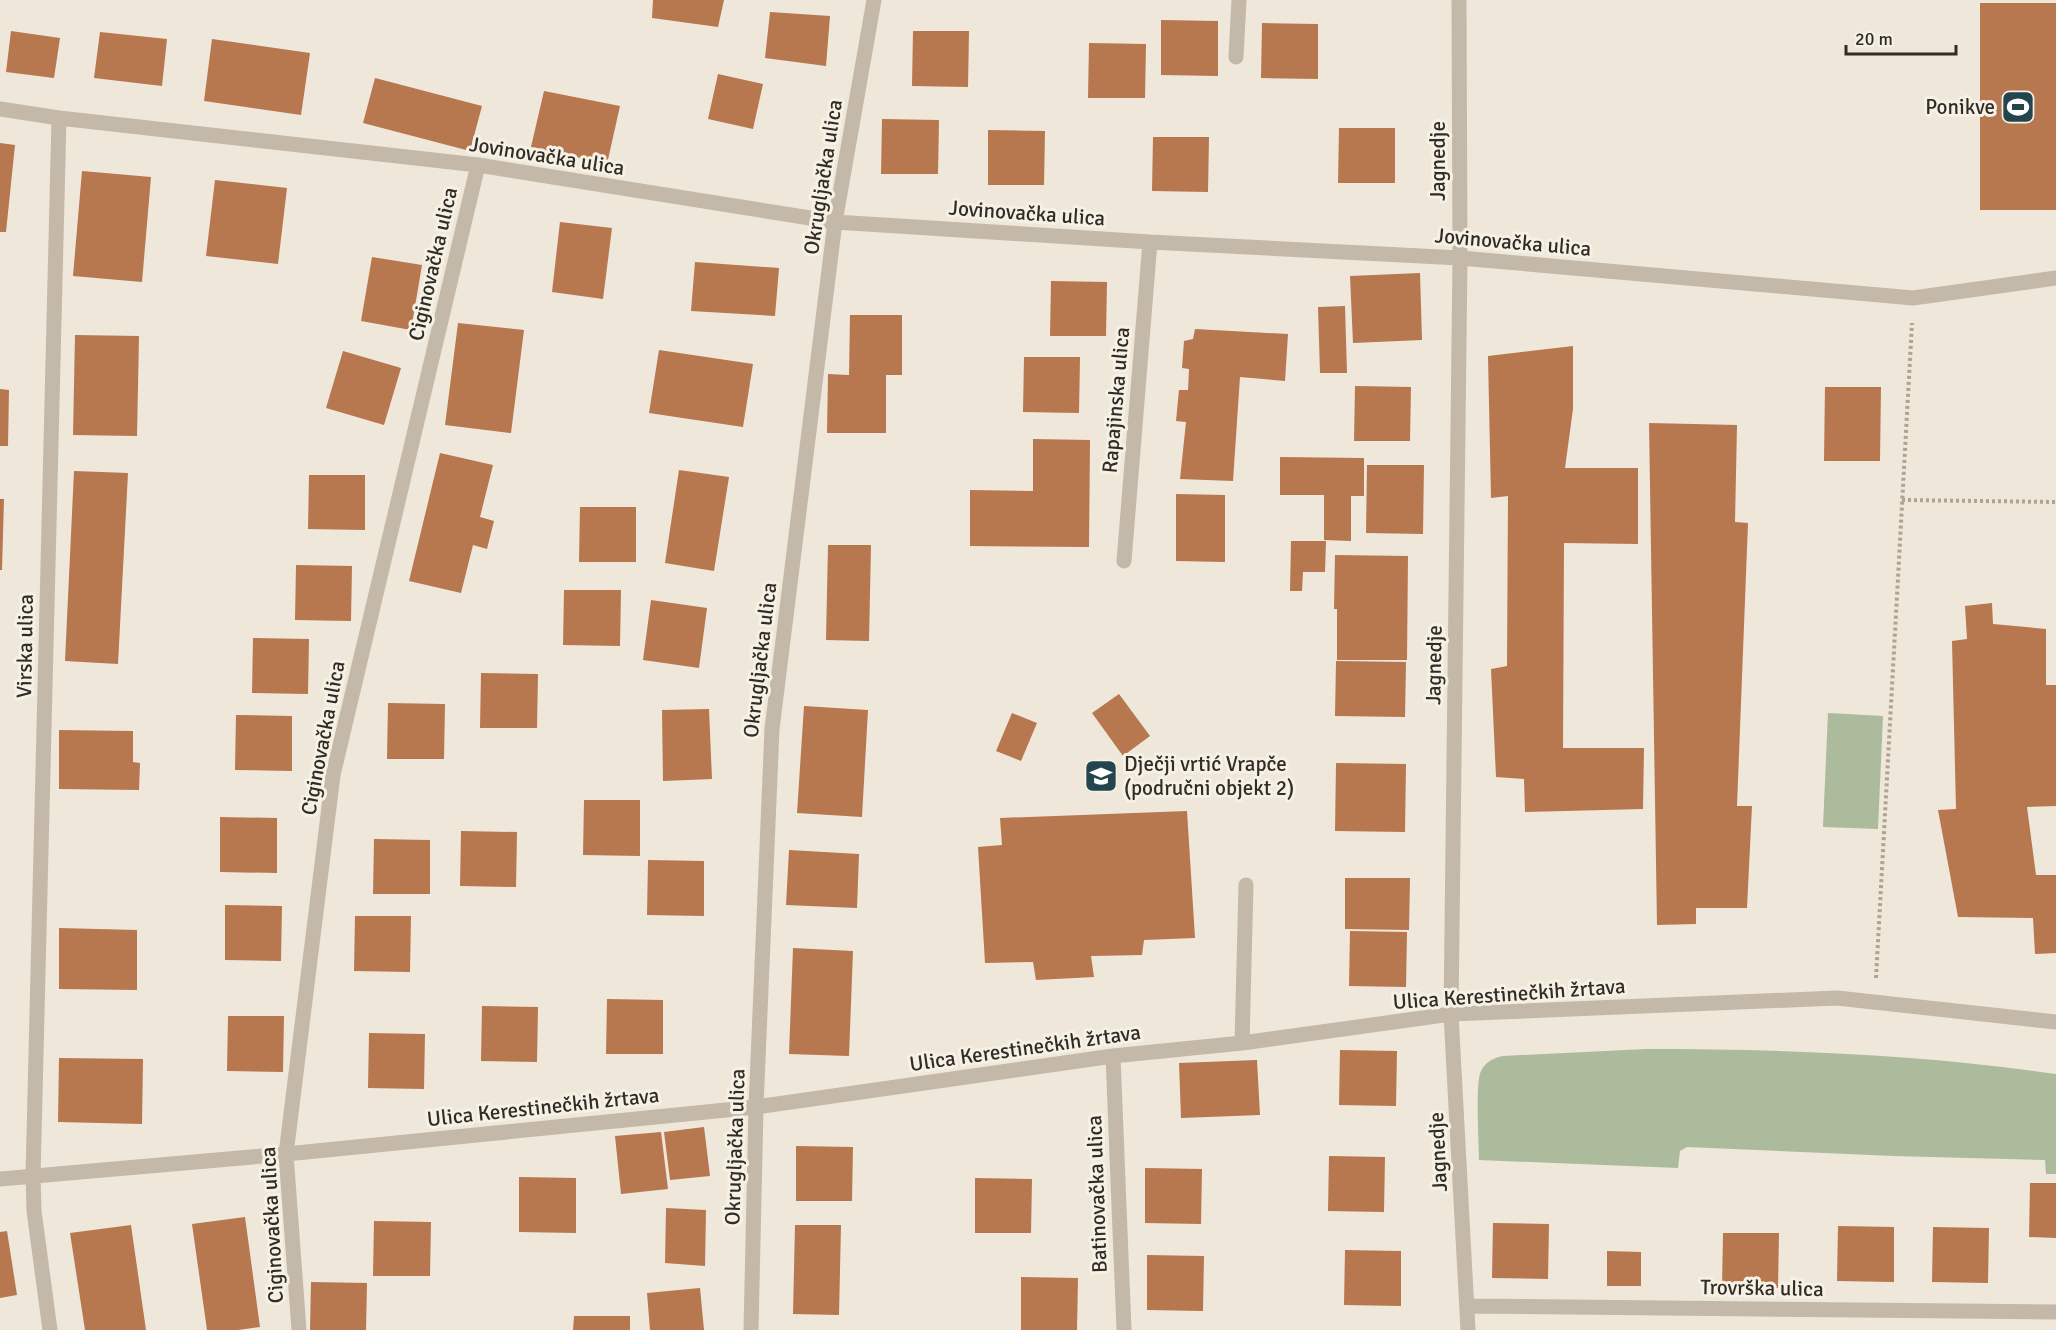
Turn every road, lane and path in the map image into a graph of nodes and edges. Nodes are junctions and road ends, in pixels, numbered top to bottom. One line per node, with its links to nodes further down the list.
1 (874, 0): 8 (street, Okrugljačka ulica)
2 (1239, 0): 4 (street)
3 (1459, 0): 10 (street, Jagnedje)
4 (1236, 57)
5 (0, 109): 6 (street, Jovinovačka ulica)
6 (59, 118): 7 (street, Jovinovačka ulica); 24 (street, Virska ulica)
7 (478, 165): 8 (street, Jovinovačka ulica); 23 (street, Ciginovačka ulica)
8 (835, 222): 9 (street, Jovinovačka ulica); 22 (street, Okrugljačka ulica)
9 (1150, 242): 10 (street, Jovinovačka ulica); 15 (street, Rapajinska ulica)
10 (1460, 258): 12 (street, Jovinovačka ulica); 18 (street, Jagnedje)
11 (2056, 278): 12 (street, Jovinovačka ulica)
12 (1913, 298): 13 (path)
13 (1902, 500): 14 (path); 17 (path)
14 (2056, 501)
15 (1124, 561)
16 (1246, 885): 20 (street)
17 (1875, 1002): 18 (street, Ulica Kerestinečkih žrtava); 19 (street, Ulica Kerestinečkih žrtava)
18 (1451, 1014): 20 (street, Ulica Kerestinečkih žrtava); 26 (street, Jagnedje)
19 (2056, 1022)
20 (1242, 1042): 21 (street, Ulica Kerestinečkih žrtava)
21 (1113, 1056): 22 (street, Ulica Kerestinečkih žrtava); 31 (street, Batinovačka ulica)
22 (756, 1107): 23 (street, Ulica Kerestinečkih žrtava); 30 (street, Okrugljačka ulica)
23 (286, 1154): 24 (street, Ulica Kerestinečkih žrtava); 29 (street, Ciginovačka ulica)
24 (33, 1176): 25 (street, Ulica Kerestinečkih žrtava); 28 (street, Virska ulica)
25 (0, 1179)
26 (1468, 1306): 27 (street, Trovrška ulica); 32 (street, Jagnedje)
27 (2056, 1312)
28 (50, 1330)
29 (299, 1330)
30 (751, 1330)
31 (1124, 1330)
32 (1468, 1330)

